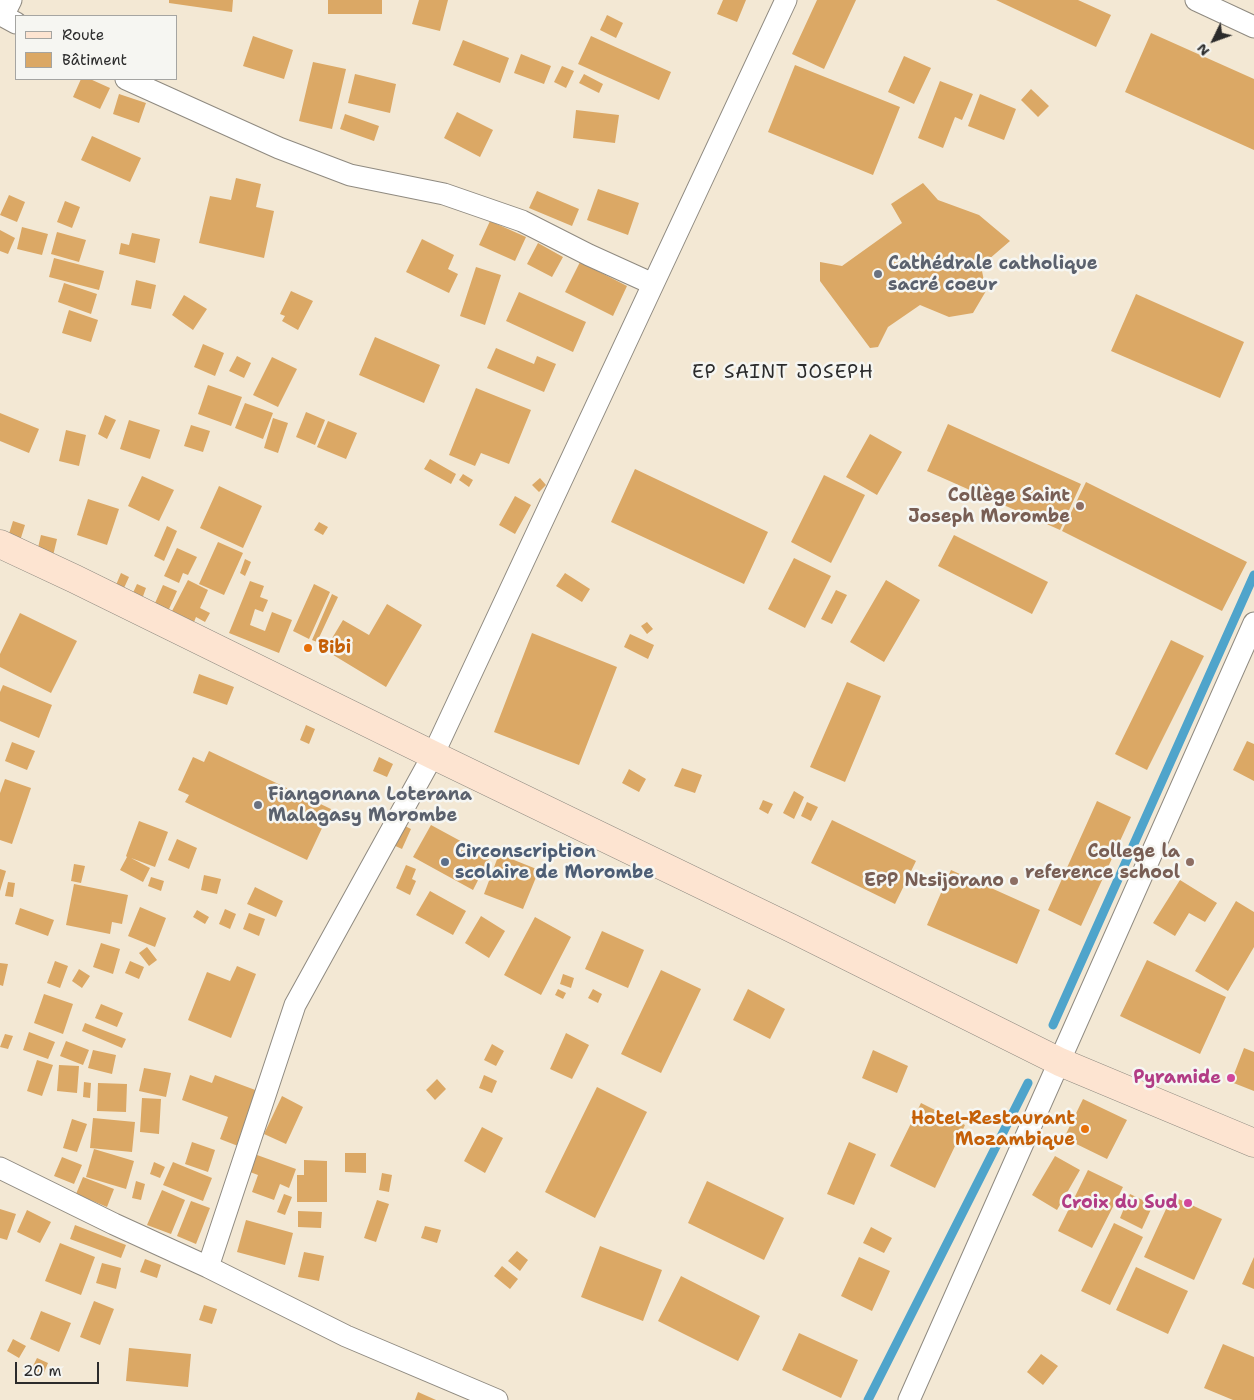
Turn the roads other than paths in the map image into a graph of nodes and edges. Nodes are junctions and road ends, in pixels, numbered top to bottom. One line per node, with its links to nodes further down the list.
1 (786, 0): 5 (street)
2 (1196, 0): 3 (street)
3 (1254, 27)
4 (128, 80): 5 (street)
5 (653, 284): 8 (street)
6 (0, 544): 8 (street)
7 (1254, 623): 9 (street)
8 (433, 755): 9 (street); 12 (street)
9 (1060, 1062): 10 (street); 14 (street)
10 (1254, 1143)
11 (0, 1168): 12 (street)
12 (208, 1267): 13 (street)
13 (497, 1400)
14 (909, 1400)

